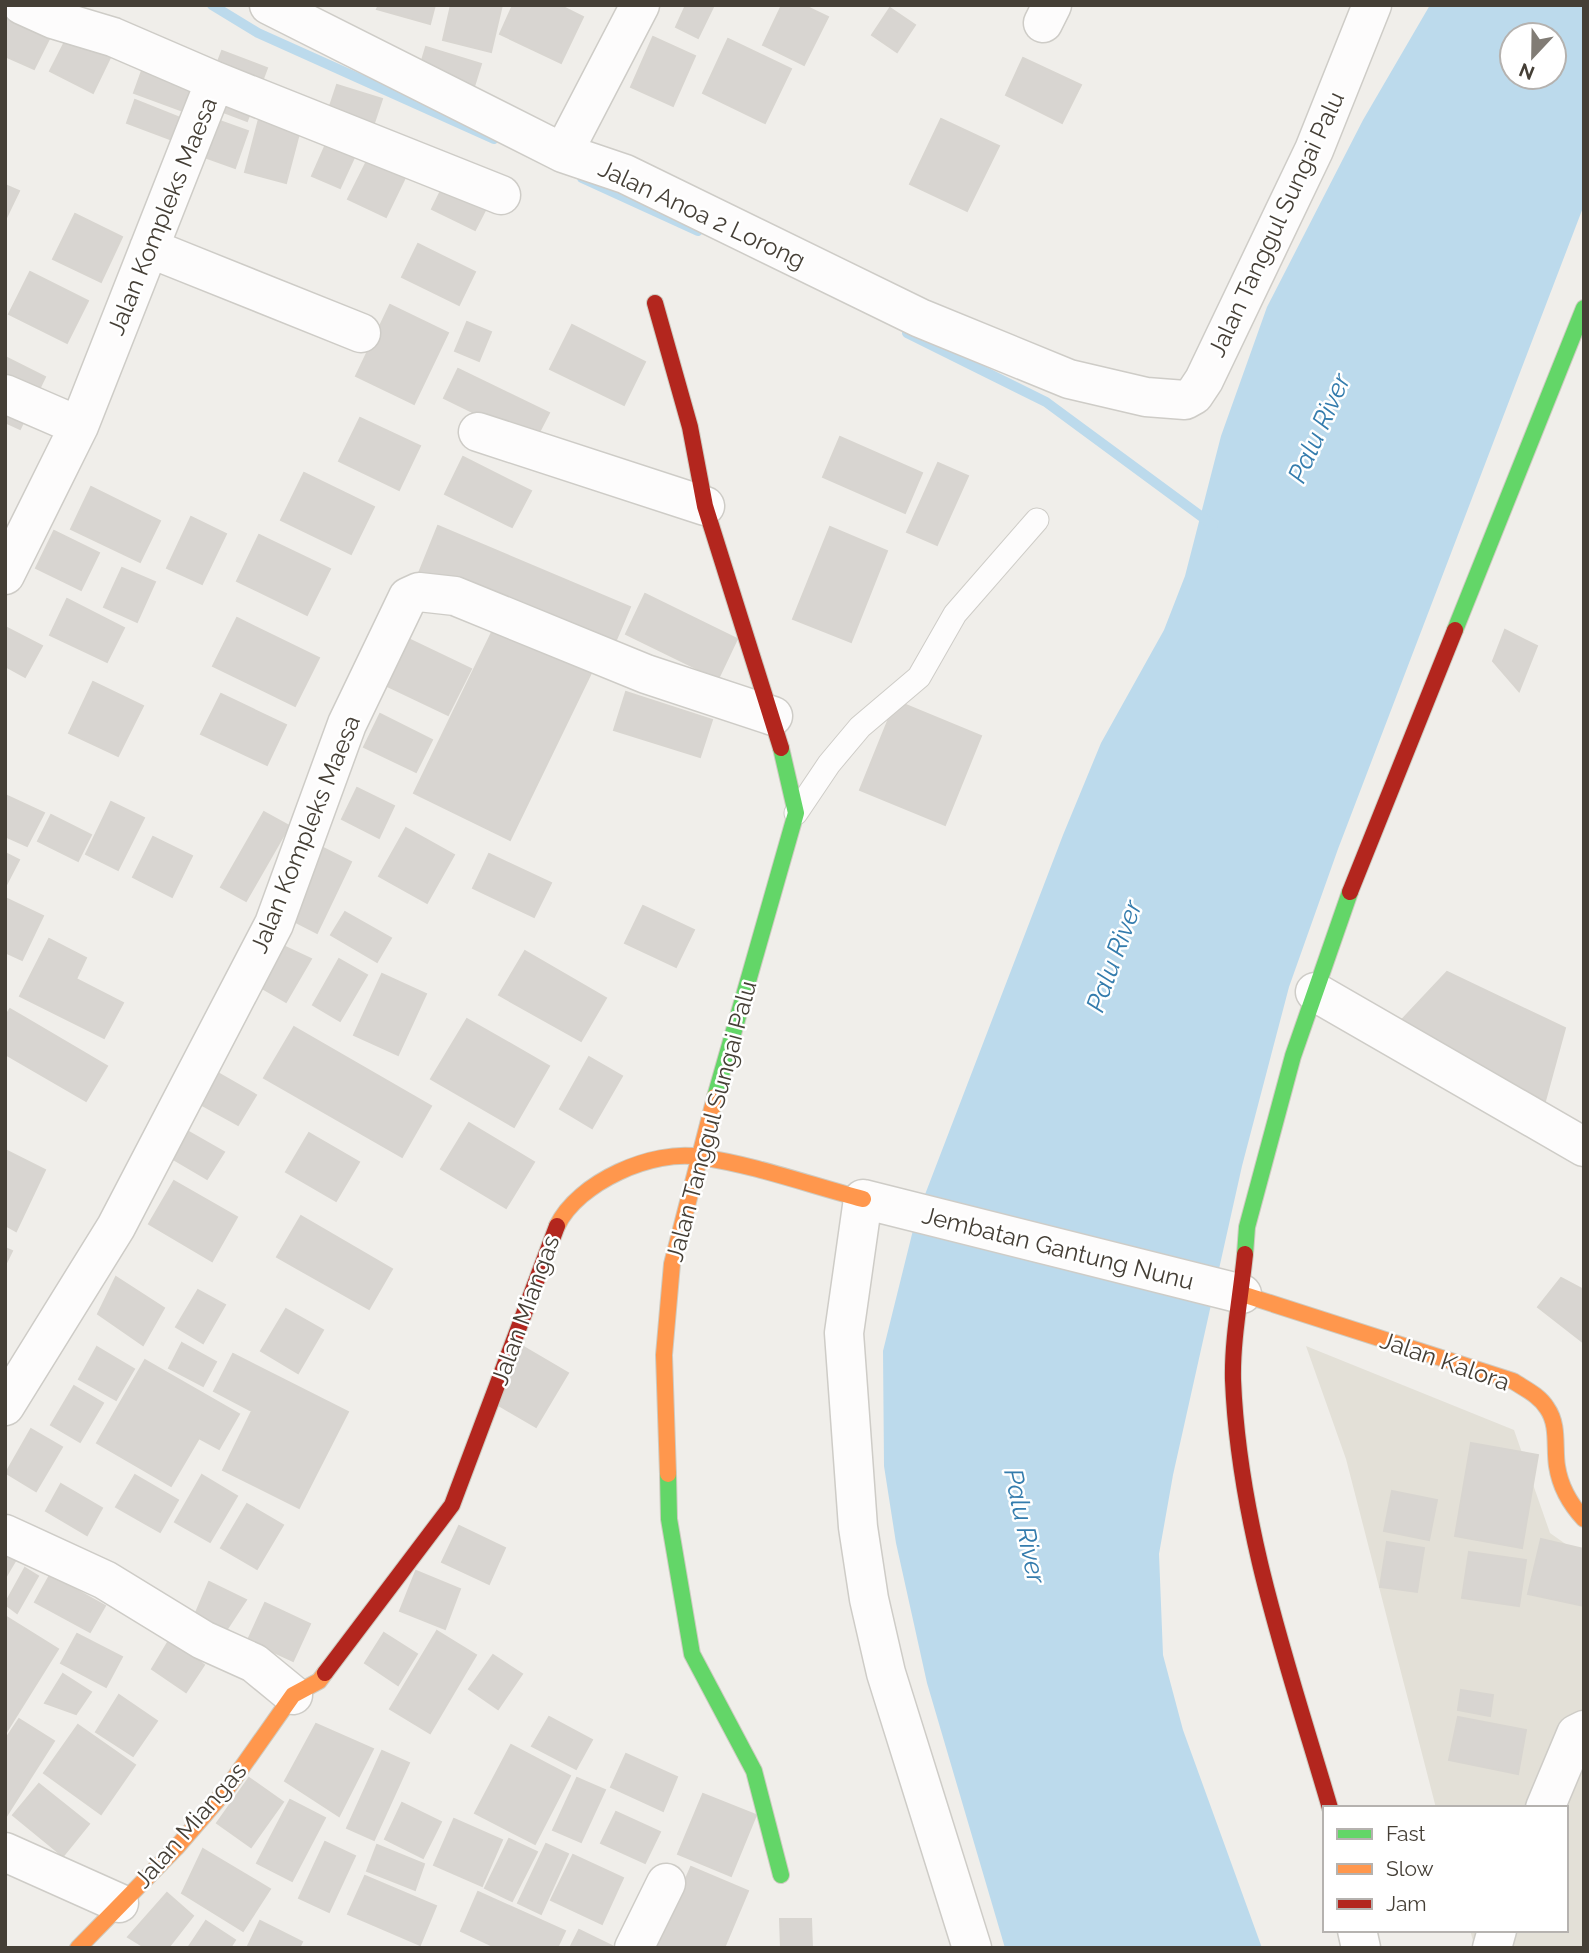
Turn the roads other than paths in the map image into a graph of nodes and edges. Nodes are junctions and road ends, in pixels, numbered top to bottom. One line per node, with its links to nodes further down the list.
1 (22, 5): 5 (street, Jalan Kompleks Maesa)
2 (269, 5): 6 (street, Jalan Anoa 2 Lorong)
3 (640, 5): 6 (street)
4 (1372, 5): 13 (street, Jalan Tanggul Sungai Palu)
5 (215, 81): 7 (street); 8 (street, Jalan Kompleks Maesa)
6 (563, 153): 13 (street, Jalan Anoa 2 Lorong)
7 (502, 195)
8 (149, 248): 11 (street); 14 (street, Jalan Kompleks Maesa)
9 (655, 303): 16 (street)
10 (1584, 308): 21 (street)
11 (361, 333)
12 (5, 394): 14 (street)
13 (1146, 397)
14 (79, 426): 18 (street, Jalan Kompleks Maesa)
15 (478, 432): 16 (street)
16 (705, 506): 19 (street)
17 (1037, 520): 20 (lane)
18 (5, 575)
19 (773, 716): 20 (street); 26 (street, Jalan Kompleks Maesa)
20 (796, 813): 23 (street, Jalan Tanggul Sungai Palu)
21 (1315, 992): 22 (street); 25 (street)
22 (1584, 1147)
23 (698, 1156): 24 (street, Jalan Miangas); 29 (street, Jalan Miangas); 34 (street, Jalan Tanggul Sungai Palu)
24 (879, 1203): 25 (street, Jembatan Gantung Nunu); 39 (street)
25 (1232, 1292): 27 (street, Jalan Kalora); 31 (street)
26 (5, 1406)
27 (1584, 1519)
28 (5, 1534): 29 (street)
29 (293, 1695): 36 (street, Jalan Miangas)
30 (1584, 1730): 32 (street)
31 (1329, 1806)
32 (1546, 1806)
33 (5, 1852): 36 (street)
34 (781, 1875)
35 (666, 1884): 38 (street)
36 (119, 1903): 37 (street, Jalan Miangas)
37 (78, 1948)
38 (634, 1948)
39 (972, 1948)

